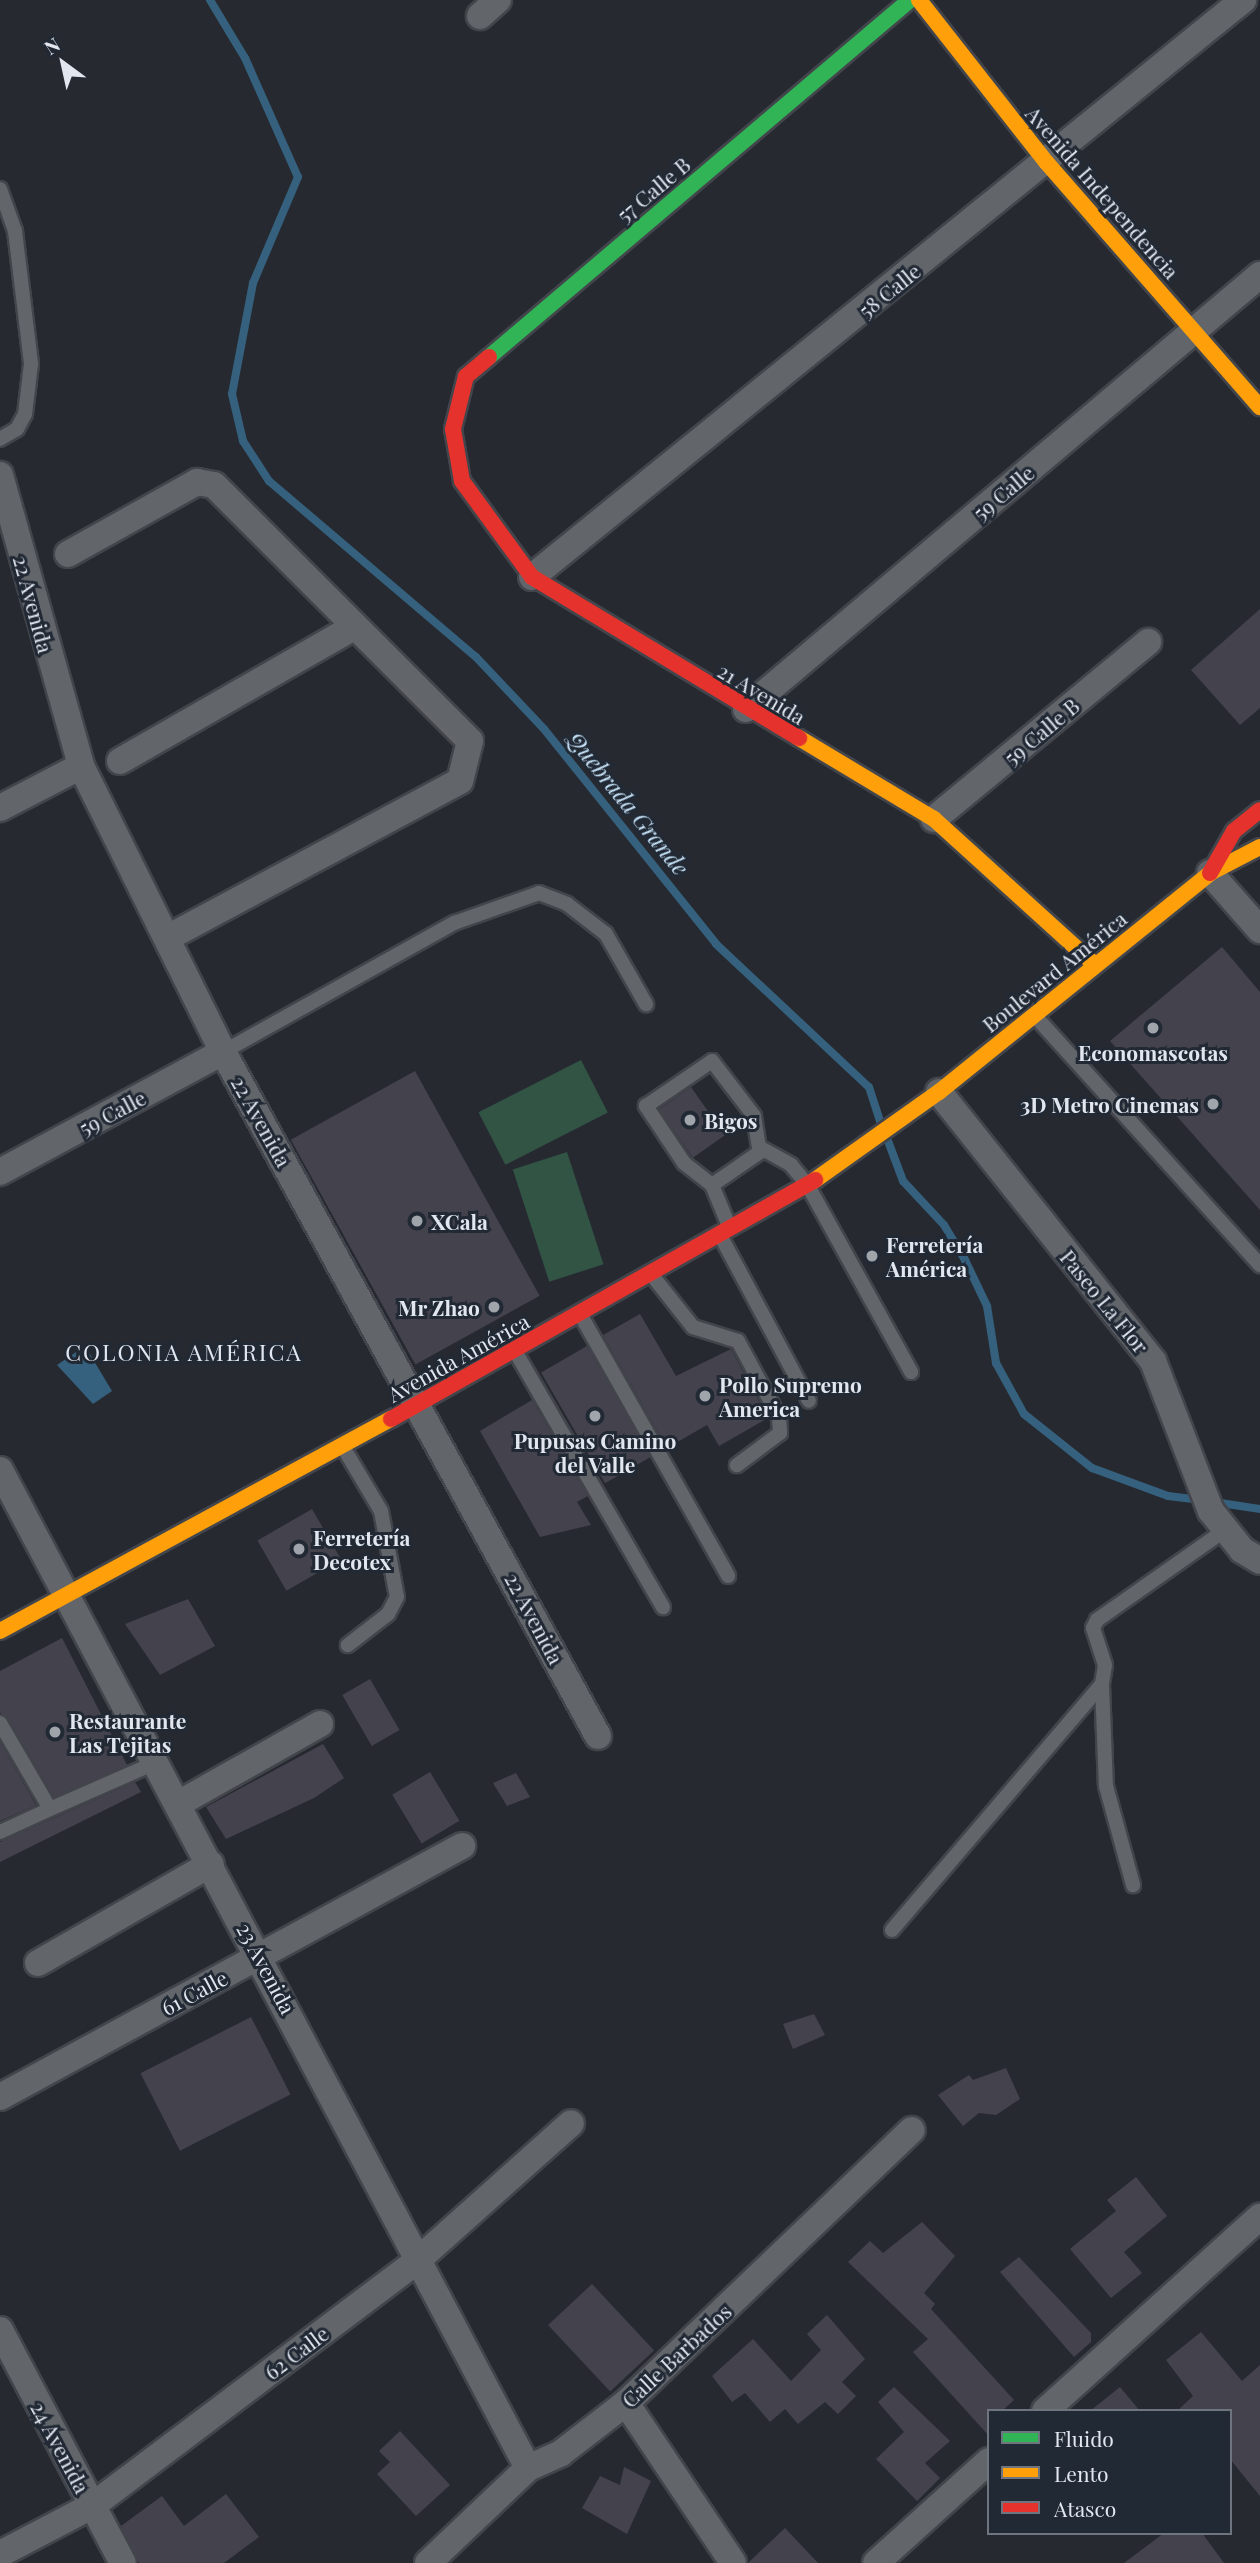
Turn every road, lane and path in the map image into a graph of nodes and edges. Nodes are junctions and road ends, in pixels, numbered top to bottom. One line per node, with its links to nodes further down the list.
1 (910, 0): 9 (street, 57 Calle B)
2 (919, 0): 4 (street, Avenida Independencia)
3 (1243, 0): 4 (street, 58 Calle)
4 (1047, 163): 7 (street, Avenida Independencia); 13 (street, 58 Calle)
5 (0, 189): 10 (lane)
6 (1260, 275): 7 (street, 59 Calle)
7 (1195, 330): 8 (street, Avenida Independencia); 16 (street, 59 Calle)
8 (1260, 407)
9 (453, 429): 13 (street, 21 Avenida)
10 (0, 439)
11 (0, 475): 18 (street, 22 Avenida)
12 (68, 554): 14 (street)
13 (532, 577): 16 (street, 21 Avenida)
14 (354, 627): 17 (street); 25 (street)
15 (1148, 642): 21 (street, 59 Calle B)
16 (746, 709): 21 (street, 21 Avenida)
17 (120, 761)
18 (80, 765): 19 (street); 25 (street, 22 Avenida)
19 (0, 808)
20 (1260, 810): 23 (street, Boulevard América)
21 (934, 819): 26 (street, 21 Avenida)
22 (1260, 847): 23 (street, Boulevard América)
23 (1210, 873): 24 (street); 26 (street, Boulevard América)
24 (1260, 930)
25 (167, 938): 29 (street, 22 Avenida)
26 (1095, 965): 28 (street, Boulevard América)
27 (646, 1004): 29 (lane)
28 (1034, 1015): 30 (street, Boulevard América); 36 (lane)
29 (223, 1052): 32 (street, 59 Calle); 42 (street, 22 Avenida)
30 (932, 1097): 33 (street, Avenida América); 46 (street, Paseo La Flor)
31 (763, 1150): 33 (lane); 34 (lane); 34 (lane)
32 (0, 1172)
33 (813, 1181): 35 (street, Avenida América); 40 (lane)
34 (712, 1185): 35 (lane)
35 (724, 1231): 37 (street, Avenida América); 41 (lane)
36 (1260, 1265)
37 (650, 1273): 38 (street, Avenida América); 44 (lane)
38 (579, 1313): 39 (street, Avenida América); 48 (lane)
39 (514, 1350): 42 (street, Avenida América); 50 (lane)
40 (911, 1372)
41 (810, 1401)
42 (419, 1404): 43 (street, Avenida América); 56 (street, 22 Avenida)
43 (342, 1446): 49 (street, Avenida América); 52 (lane)
44 (737, 1465)
45 (0, 1470): 49 (street, 23 Avenida)
46 (1218, 1520): 47 (street, Paseo La Flor); 53 (lane)
47 (1260, 1561)
48 (728, 1576)
49 (64, 1595): 51 (street, Avenida América); 57 (street, 23 Avenida)
50 (663, 1607)
51 (0, 1631)
52 (348, 1645)
53 (1102, 1684): 63 (lane); 64 (lane)
54 (0, 1723): 59 (lane)
55 (320, 1724): 58 (street)
56 (598, 1736)
57 (155, 1763): 58 (street, 23 Avenida); 59 (lane)
58 (178, 1804): 62 (street, 23 Avenida)
59 (50, 1809): 60 (lane)
60 (0, 1832)
61 (462, 1846): 65 (street, 61 Calle)
62 (211, 1864): 65 (street, 23 Avenida); 66 (street)
63 (1133, 1885)
64 (892, 1930)
65 (261, 1956): 67 (street, 61 Calle); 71 (street, 23 Avenida)
66 (37, 1963)
67 (0, 2097)
68 (571, 2123): 71 (street, 62 Calle)
69 (912, 2130): 73 (street, Calle Barbados)
70 (1260, 2217): 74 (street)
71 (418, 2260): 76 (street, 23 Avenida); 77 (street, 62 Calle)
72 (0, 2330): 77 (street, 24 Avenida)
73 (626, 2403): 76 (street, Calle Barbados); 81 (street)
74 (1047, 2409)
75 (987, 2463): 82 (street)
76 (528, 2468): 80 (street, Calle Barbados)
77 (92, 2506): 78 (street, 62 Calle); 79 (street, 24 Avenida)
78 (0, 2554)
79 (123, 2563)
80 (428, 2563)
81 (733, 2563)
82 (876, 2563)

